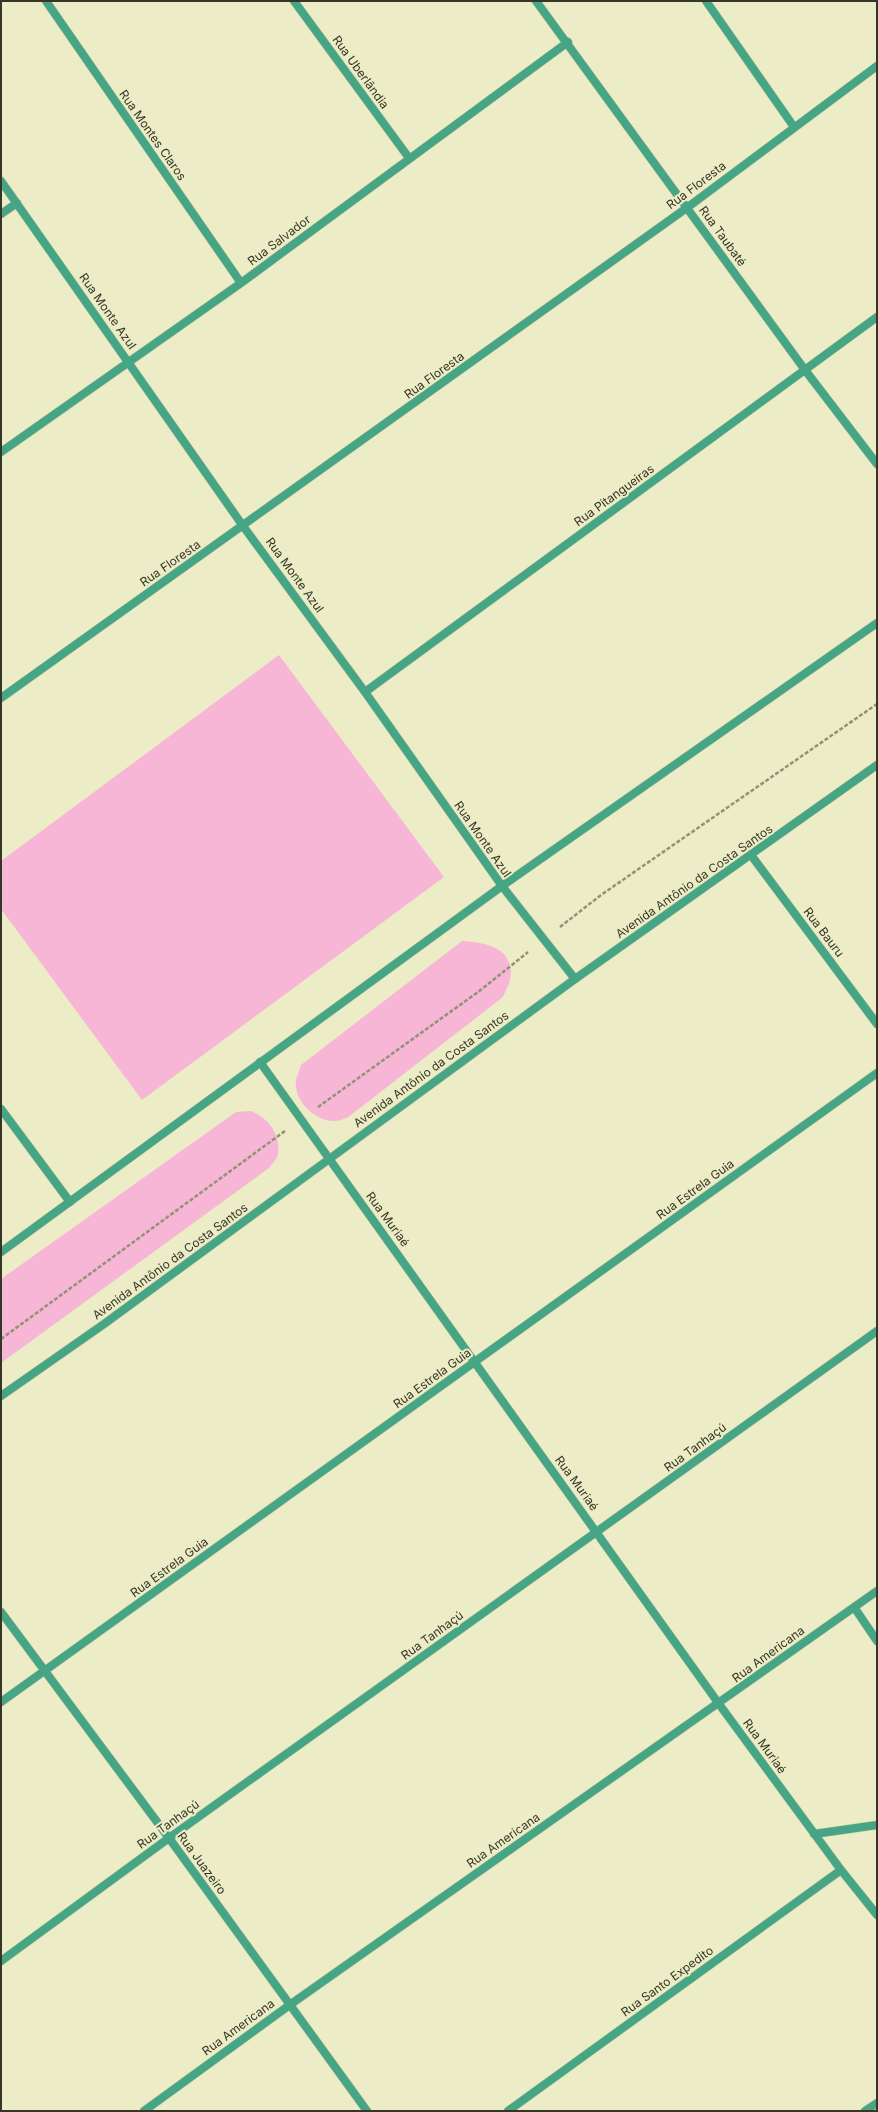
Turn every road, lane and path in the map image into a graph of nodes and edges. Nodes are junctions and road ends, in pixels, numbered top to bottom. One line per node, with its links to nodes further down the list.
1 (46, 1): 13 (street, Rua Montes Claros)
2 (294, 1): 8 (street, Rua Uberlândia)
3 (536, 1): 5 (street, Rua Taubaté)
4 (706, 1): 7 (street)
5 (568, 42): 8 (street, Rua Salvador); 11 (street, Rua Taubaté)
6 (877, 66): 7 (street, Rua Floresta)
7 (794, 127): 11 (street, Rua Floresta)
8 (409, 158): 13 (street, Rua Salvador)
9 (1, 181): 10 (street, Rua Monte Azul)
10 (17, 203): 12 (street); 15 (street, Rua Monte Azul)
11 (688, 207): 16 (street, Rua Taubaté); 19 (street, Rua Floresta)
12 (1, 214)
13 (241, 283): 15 (street, Rua Salvador)
14 (877, 317): 16 (street, Rua Pitangueiras)
15 (128, 361): 17 (street, Rua Salvador); 19 (street, Rua Monte Azul)
16 (805, 370): 18 (street, Rua Taubaté); 21 (street, Rua Pitangueiras)
17 (1, 452)
18 (877, 464)
19 (244, 526): 21 (street, Rua Monte Azul); 22 (street, Rua Floresta)
20 (877, 623): 26 (street)
21 (364, 692): 26 (street, Rua Monte Azul)
22 (1, 698)
23 (877, 704): 27 (path)
24 (877, 765): 25 (street, Avenida Antônio da Costa Santos)
25 (751, 855): 29 (street, Avenida Antônio da Costa Santos); 30 (street, Rua Bauru)
26 (502, 886): 29 (street, Rua Monte Azul); 31 (street)
27 (558, 929)
28 (533, 948): 33 (path)
29 (575, 979): 36 (street, Avenida Antônio da Costa Santos)
30 (877, 1024)
31 (260, 1062): 36 (street, Rua Muriaé); 37 (street)
32 (877, 1073): 41 (street, Rua Estrela Guia)
33 (318, 1108)
34 (1, 1109): 37 (street)
35 (286, 1131): 40 (path)
36 (329, 1158): 41 (street, Rua Muriaé); 42 (street, Avenida Antônio da Costa Santos)
37 (70, 1202): 38 (street)
38 (1, 1252)
39 (877, 1331): 43 (street, Rua Tanhaçú)
40 (1, 1338)
41 (476, 1362): 43 (street, Rua Muriaé); 48 (street, Rua Estrela Guia)
42 (1, 1396)
43 (597, 1531): 50 (street, Rua Muriaé); 53 (street, Rua Tanhaçú)
44 (877, 1591): 45 (street, Rua Americana)
45 (854, 1608): 47 (street); 50 (street, Rua Americana)
46 (1, 1612): 48 (street, Rua Juazeiro)
47 (877, 1641)
48 (44, 1672): 49 (street, Rua Estrela Guia); 53 (street, Rua Juazeiro)
49 (1, 1702)
50 (719, 1704): 52 (street, Rua Muriaé); 57 (street, Rua Americana)
51 (877, 1825): 52 (street)
52 (814, 1834): 54 (street, Rua Muriaé)
53 (169, 1838): 56 (street, Rua Tanhaçú); 57 (street, Rua Juazeiro)
54 (841, 1870): 55 (street, Rua Muriaé); 61 (street, Rua Santo Expedito)
55 (877, 1915)
56 (1, 1961)
57 (290, 2004): 59 (street, Rua Americana); 60 (street, Rua Juazeiro)
58 (877, 2102): 62 (street)
59 (144, 2111)
60 (368, 2111)
61 (508, 2111)
62 (865, 2111)

